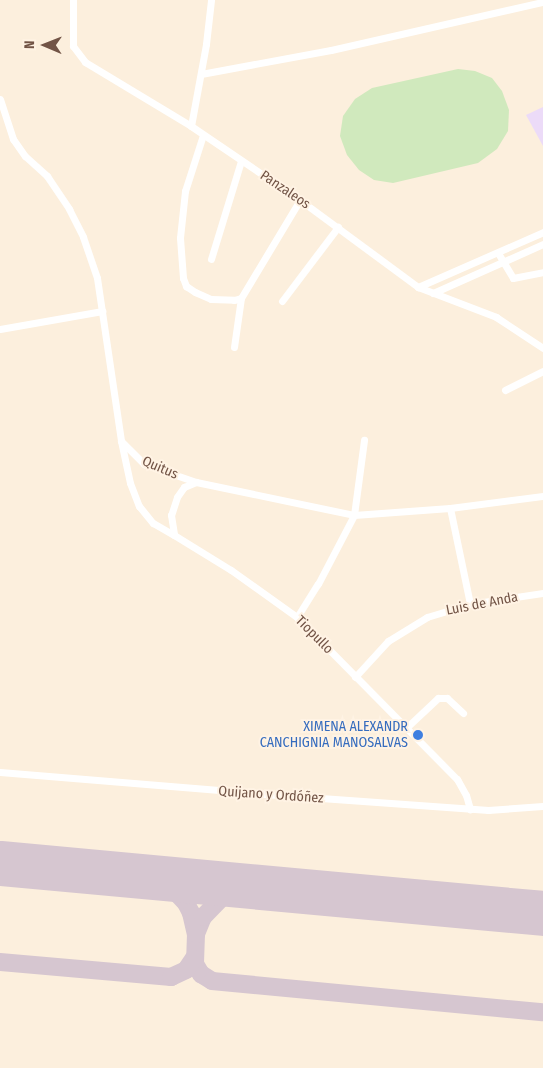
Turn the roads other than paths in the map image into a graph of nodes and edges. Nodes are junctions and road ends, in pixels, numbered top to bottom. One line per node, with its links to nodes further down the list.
1 (73, 0): 6 (street, Panzaleos)
2 (210, 0): 4 (street)
3 (543, 2): 4 (street)
4 (201, 74): 6 (street)
5 (0, 99): 21 (street)
6 (191, 126): 7 (street, Panzaleos)
7 (203, 135): 8 (street, Panzaleos); 19 (street)
8 (241, 161): 9 (street, Panzaleos); 14 (street)
9 (300, 200): 10 (street, Panzaleos); 19 (street)
10 (338, 227): 17 (street, Panzaleos); 20 (street)
11 (543, 232): 13 (street)
12 (543, 244): 15 (street)
13 (498, 252): 15 (street); 17 (street)
14 (211, 259)
15 (503, 261): 16 (street); 18 (street)
16 (543, 272)
17 (418, 287): 18 (street, Panzaleos)
18 (433, 293): 23 (street, Panzaleos)
19 (241, 298): 24 (street)
20 (282, 301)
21 (102, 311): 22 (street); 29 (street)
22 (0, 329)
23 (540, 341): 25 (street, Panzaleos)
24 (234, 348)
25 (543, 348)
26 (543, 371): 27 (street)
27 (505, 390)
28 (364, 440): 33 (street)
29 (121, 441): 30 (street, Quitus); 34 (street, Tiopullo)
30 (196, 482): 33 (street, Quitus); 34 (street)
31 (543, 496): 32 (street, Quitus)
32 (450, 508): 33 (street, Quitus); 36 (street)
33 (354, 515): 37 (street)
34 (174, 535): 37 (street, Tiopullo)
35 (543, 593): 36 (street, Luis de Anda)
36 (470, 604): 38 (street, Luis de Anda)
37 (297, 617): 38 (street, Tiopullo)
38 (355, 677): 40 (street, Tiopullo)
39 (463, 713): 40 (street)
40 (406, 728): 43 (street, Tiopullo)
41 (0, 772): 43 (street, Quijano y Ordóñez)
42 (543, 806): 43 (street, Quijano y Ordóñez)
43 (470, 809)

